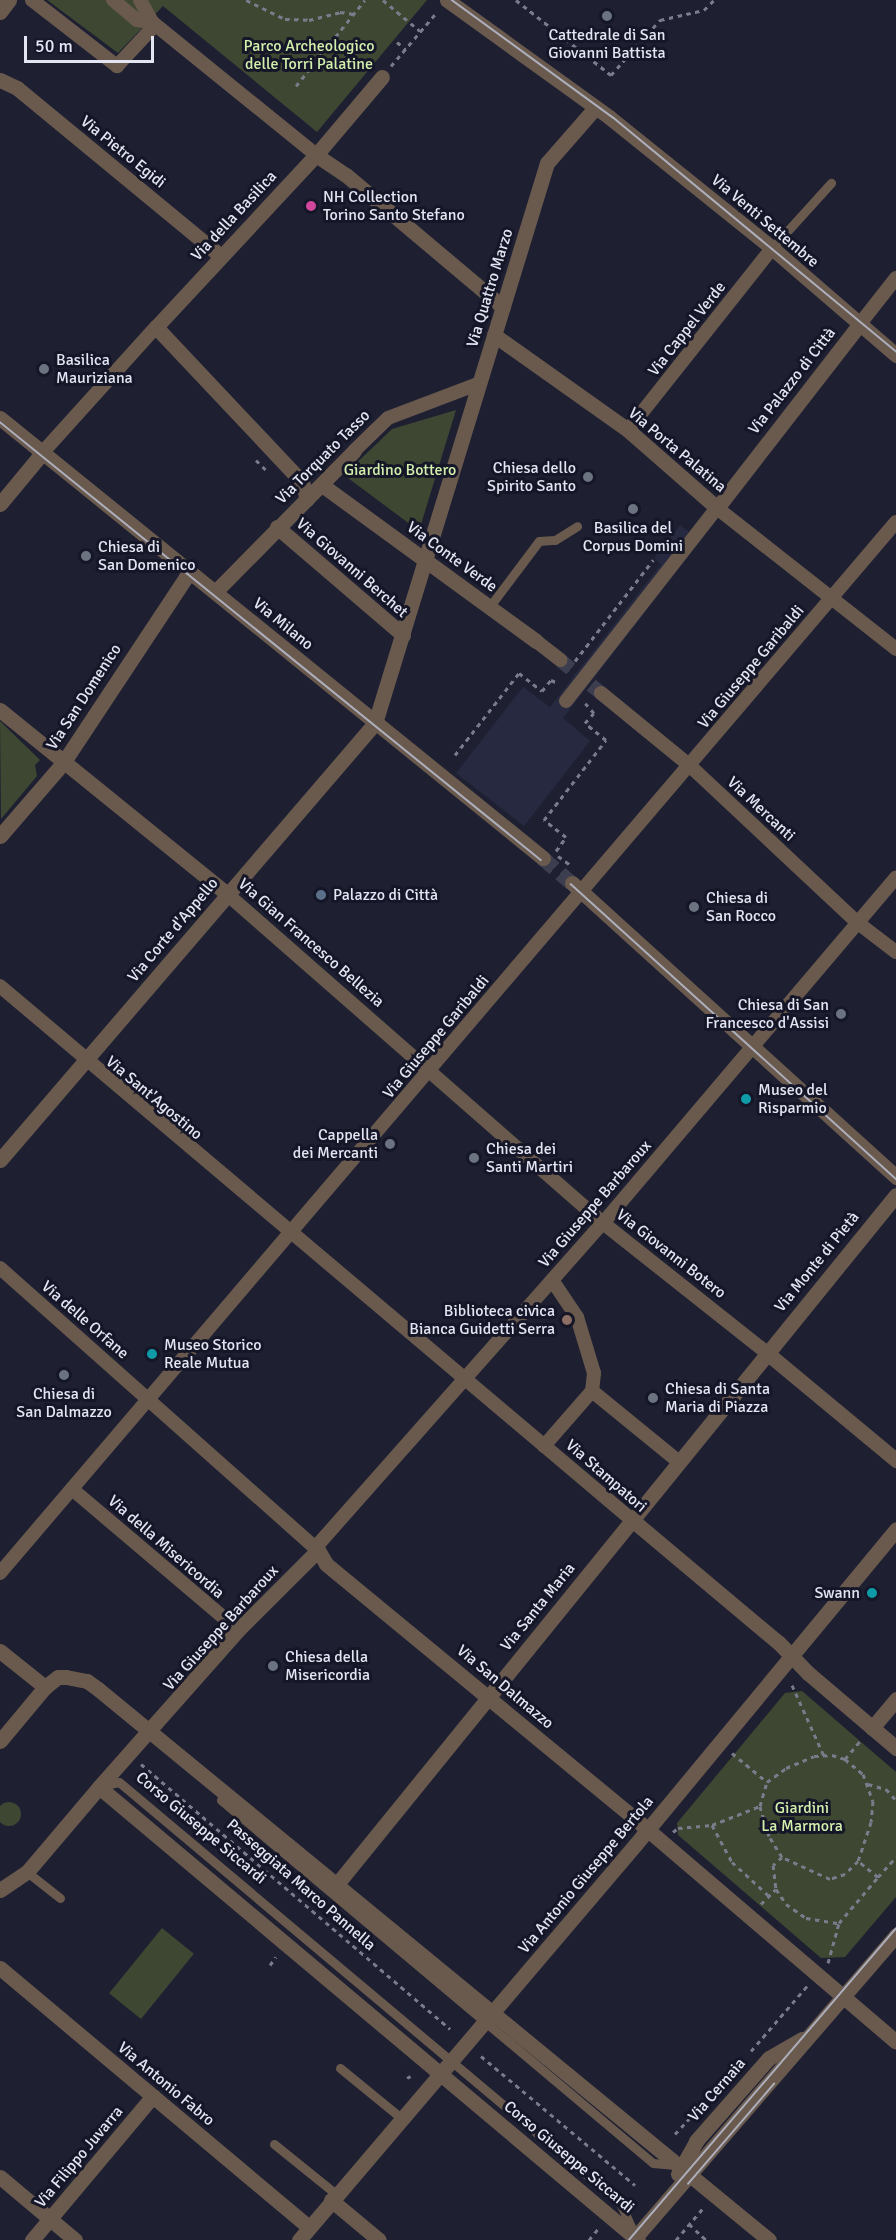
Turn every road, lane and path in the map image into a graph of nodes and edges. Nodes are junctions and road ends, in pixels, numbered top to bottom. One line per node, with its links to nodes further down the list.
1 (9, 0): 11 (street)
2 (32, 0): 13 (street)
3 (113, 0): 13 (street)
4 (140, 0): 13 (street)
5 (246, 0): 12 (path)
6 (365, 0): 12 (path)
7 (383, 0): 14 (path)
8 (516, 0): 9 (path)
9 (714, 0)
10 (443, 4): 14 (path); 20 (street, Via Venti Settembre)
11 (0, 12)
12 (354, 14): 19 (path)
13 (153, 24): 21 (street)
14 (420, 31): 16 (path)
15 (397, 42): 16 (path)
16 (405, 49): 17 (path)
17 (382, 77): 21 (street, Via della Basilica)
18 (0, 80): 24 (street, Via Pietro Egidi)
19 (296, 86)
20 (595, 108): 23 (street, Via Venti Settembre); 26 (street, Via Quattro Marzo)
21 (316, 155): 24 (street, Via della Basilica); 26 (street)
22 (831, 183): 23 (lane)
23 (772, 248): 27 (street, Via Venti Settembre); 33 (street, Via Cappel Verde)
24 (221, 256): 28 (street, Via della Basilica)
25 (896, 278): 27 (street, Via Palazzo di Città)
26 (503, 307): 29 (street, Via Quattro Marzo)
27 (859, 325): 30 (street, Via Venti Settembre); 39 (street, Via Palazzo di Città)
28 (156, 327): 35 (street, Via della Basilica); 37 (street)
29 (494, 335): 31 (street, Via Quattro Marzo); 33 (street, Via Porta Palatina)
30 (896, 355)
31 (480, 383): 34 (street, Via Torquato Tasso); 43 (street, Via Quattro Marzo)
32 (0, 418): 35 (street, Via Milano)
33 (628, 430): 39 (street, Via Porta Palatina)
34 (354, 451): 36 (street, Via Torquato Tasso)
35 (43, 452): 38 (street); 44 (street, Via Milano)
36 (321, 485): 37 (street, Via Torquato Tasso); 43 (street, Via Conte Verde)
37 (307, 499): 42 (street, Via Torquato Tasso)
38 (0, 504)
39 (717, 508): 46 (street, Via Porta Palatina); 52 (street)
40 (896, 522): 46 (street, Via Giuseppe Garibaldi)
41 (578, 526): 47 (lane)
42 (277, 527): 45 (street, Via Torquato Tasso); 48 (street, Via Giovanni Berchet)
43 (426, 560): 47 (street, Via Conte Verde); 48 (street)
44 (190, 571): 45 (street, Via Milano); 56 (street, Via San Domenico)
45 (215, 592): 55 (street, Via Milano)
46 (831, 598): 50 (street, Via Porta Palatina); 57 (street, Via Giuseppe Garibaldi)
47 (490, 606): 49 (street, Via Conte Verde)
48 (403, 635): 55 (street)
49 (536, 641): 51 (street, Via Conte Verde)
50 (896, 649)
51 (560, 660)
52 (588, 685): 53 (street); 57 (street, Via Mercanti); 61 (path)
53 (566, 700)
54 (0, 710): 56 (street, Via Gian Francesco Bellezia)
55 (375, 723): 59 (street, Via Milano); 62 (street, Via Corte d'Appello)
56 (63, 763): 58 (street, Via San Domenico); 62 (street, Via Gian Francesco Bellezia)
57 (689, 765): 61 (street, Via Giuseppe Garibaldi); 63 (street, Via Mercanti)
58 (0, 836)
59 (543, 858)
60 (896, 878): 63 (street, Via Giuseppe Barbaroux)
61 (578, 882): 66 (street); 68 (street, Via Giuseppe Garibaldi)
62 (227, 894): 67 (street, Via Corte d'Appello); 68 (street, Via Gian Francesco Bellezia)
63 (858, 922): 64 (street, Via Mercanti); 66 (street, Via Giuseppe Barbaroux)
64 (896, 952)
65 (0, 986): 67 (street, Via Sant'Agostino)
66 (755, 1046): 70 (street); 72 (street, Via Giuseppe Barbaroux)
67 (86, 1062): 69 (street, Via Corte d'Appello); 73 (street, Via Sant'Agostino)
68 (429, 1070): 72 (street, Via Giovanni Botero); 73 (street, Via Giuseppe Garibaldi)
69 (0, 1160)
70 (896, 1177)
71 (896, 1195): 76 (street, Via Monte di Pietà)
72 (603, 1223): 75 (street, Via Giuseppe Barbaroux); 76 (street, Via Giovanni Botero)
73 (290, 1233): 77 (street, Via Stampatori); 79 (street, Via Giuseppe Garibaldi)
74 (0, 1268): 79 (street, Via delle Orfane)
75 (552, 1280): 77 (street, Via Giuseppe Barbaroux); 78 (street)
76 (767, 1353): 81 (street, Via Giovanni Botero); 82 (street, Via Santa Maria)
77 (463, 1378): 80 (street, Via Stampatori); 86 (street, Via Giuseppe Barbaroux)
78 (592, 1390): 80 (street); 82 (street)
79 (149, 1397): 83 (street, Via Giuseppe Garibaldi); 86 (street, Via San Dalmazzo)
80 (544, 1446): 84 (street, Via Stampatori)
81 (896, 1460)
82 (679, 1462): 84 (street, Via Santa Maria)
83 (72, 1489): 87 (street, Via Giuseppe Garibaldi); 88 (street, Via della Misericordia)
84 (631, 1520): 90 (street, Via Stampatori); 93 (street, Via Santa Maria)
85 (896, 1529): 90 (street, Via Antonio Giuseppe Bertola)
86 (316, 1549): 88 (street, Via Giuseppe Barbaroux); 93 (street, Via San Dalmazzo)
87 (0, 1573)
88 (238, 1630): 95 (street, Via Giuseppe Barbaroux)
89 (0, 1651): 92 (street)
90 (789, 1656): 96 (street, Via Stampatori); 110 (street, Via Antonio Giuseppe Bertola)
91 (792, 1685): 100 (path)
92 (45, 1687): 95 (street); 97 (street)
93 (489, 1697): 110 (street, Via San Dalmazzo); 116 (street, Via Santa Maria)
94 (896, 1699): 96 (street)
95 (151, 1731): 105 (street, Via Giuseppe Barbaroux); 116 (street); 128 (lane)
96 (867, 1733): 98 (street, Via Stampatori); 101 (path)
97 (0, 1741)
98 (896, 1748)
99 (730, 1751): 103 (path)
100 (824, 1756): 101 (path); 103 (path)
101 (845, 1759): 104 (path)
102 (137, 1760): 129 (path, Passeggiata Marco Pannella)
103 (767, 1782): 107 (path)
104 (868, 1784): 106 (path); 113 (path)
105 (99, 1787): 114 (street, Via Giuseppe Barbaroux); 132 (street, Corso Giuseppe Siccardi)
106 (896, 1800)
107 (760, 1806): 108 (path); 111 (path)
108 (712, 1825): 109 (path); 119 (path)
109 (678, 1828)
110 (648, 1830): 127 (street, Via San Dalmazzo); 128 (street, Via Antonio Giuseppe Bertola)
111 (782, 1857): 113 (path); 117 (path)
112 (896, 1857): 115 (path)
113 (858, 1861): 115 (path)
114 (27, 1872): 118 (street, Via Giuseppe Barbaroux); 120 (lane)
115 (878, 1877): 122 (path)
116 (337, 1884): 128 (street)
117 (776, 1888): 119 (path); 122 (path)
118 (1, 1891)
119 (768, 1895): 121 (path)
120 (60, 1898)
121 (758, 1908)
122 (839, 1923): 124 (path)
123 (896, 1935): 127 (street)
124 (829, 1961)
125 (0, 1968): 136 (street, Via Antonio Fabro)
126 (808, 1985): 138 (path)
127 (844, 1998): 130 (street, Via San Dalmazzo); 140 (street)
128 (489, 2019): 132 (street, Via Antonio Giuseppe Bertola); 140 (street)
129 (450, 2028)
130 (896, 2042)
131 (481, 2056): 142 (path, Corso Giuseppe Siccardi)
132 (445, 2066): 137 (street, Via Antonio Giuseppe Bertola); 150 (street, Corso Giuseppe Siccardi)
133 (340, 2068): 137 (lane)
134 (411, 2076): 135 (path)
135 (407, 2078)
136 (153, 2096): 145 (street, Via Filippo Juvarra); 148 (street, Via Antonio Fabro)
137 (401, 2118): 143 (street, Via Antonio Giuseppe Bertola)
138 (675, 2134)
139 (274, 2144): 143 (lane)
140 (686, 2170): 147 (street); 150 (street)
141 (0, 2177): 145 (street)
142 (634, 2185)
143 (334, 2197): 148 (street, Via Antonio Giuseppe Bertola); 154 (street)
144 (703, 2207): 146 (path)
145 (50, 2219): 151 (street, Via Filippo Juvarra); 152 (street)
146 (689, 2224): 156 (path); 157 (path)
147 (750, 2224): 158 (street); 159 (street)
148 (309, 2227): 153 (street, Via Antonio Giuseppe Bertola)
149 (597, 2230): 155 (path)
150 (637, 2239)
151 (32, 2240)
152 (75, 2240)
153 (299, 2240)
154 (379, 2240)
155 (590, 2240)
156 (676, 2240)
157 (706, 2240)
158 (760, 2240)
159 (769, 2240)

